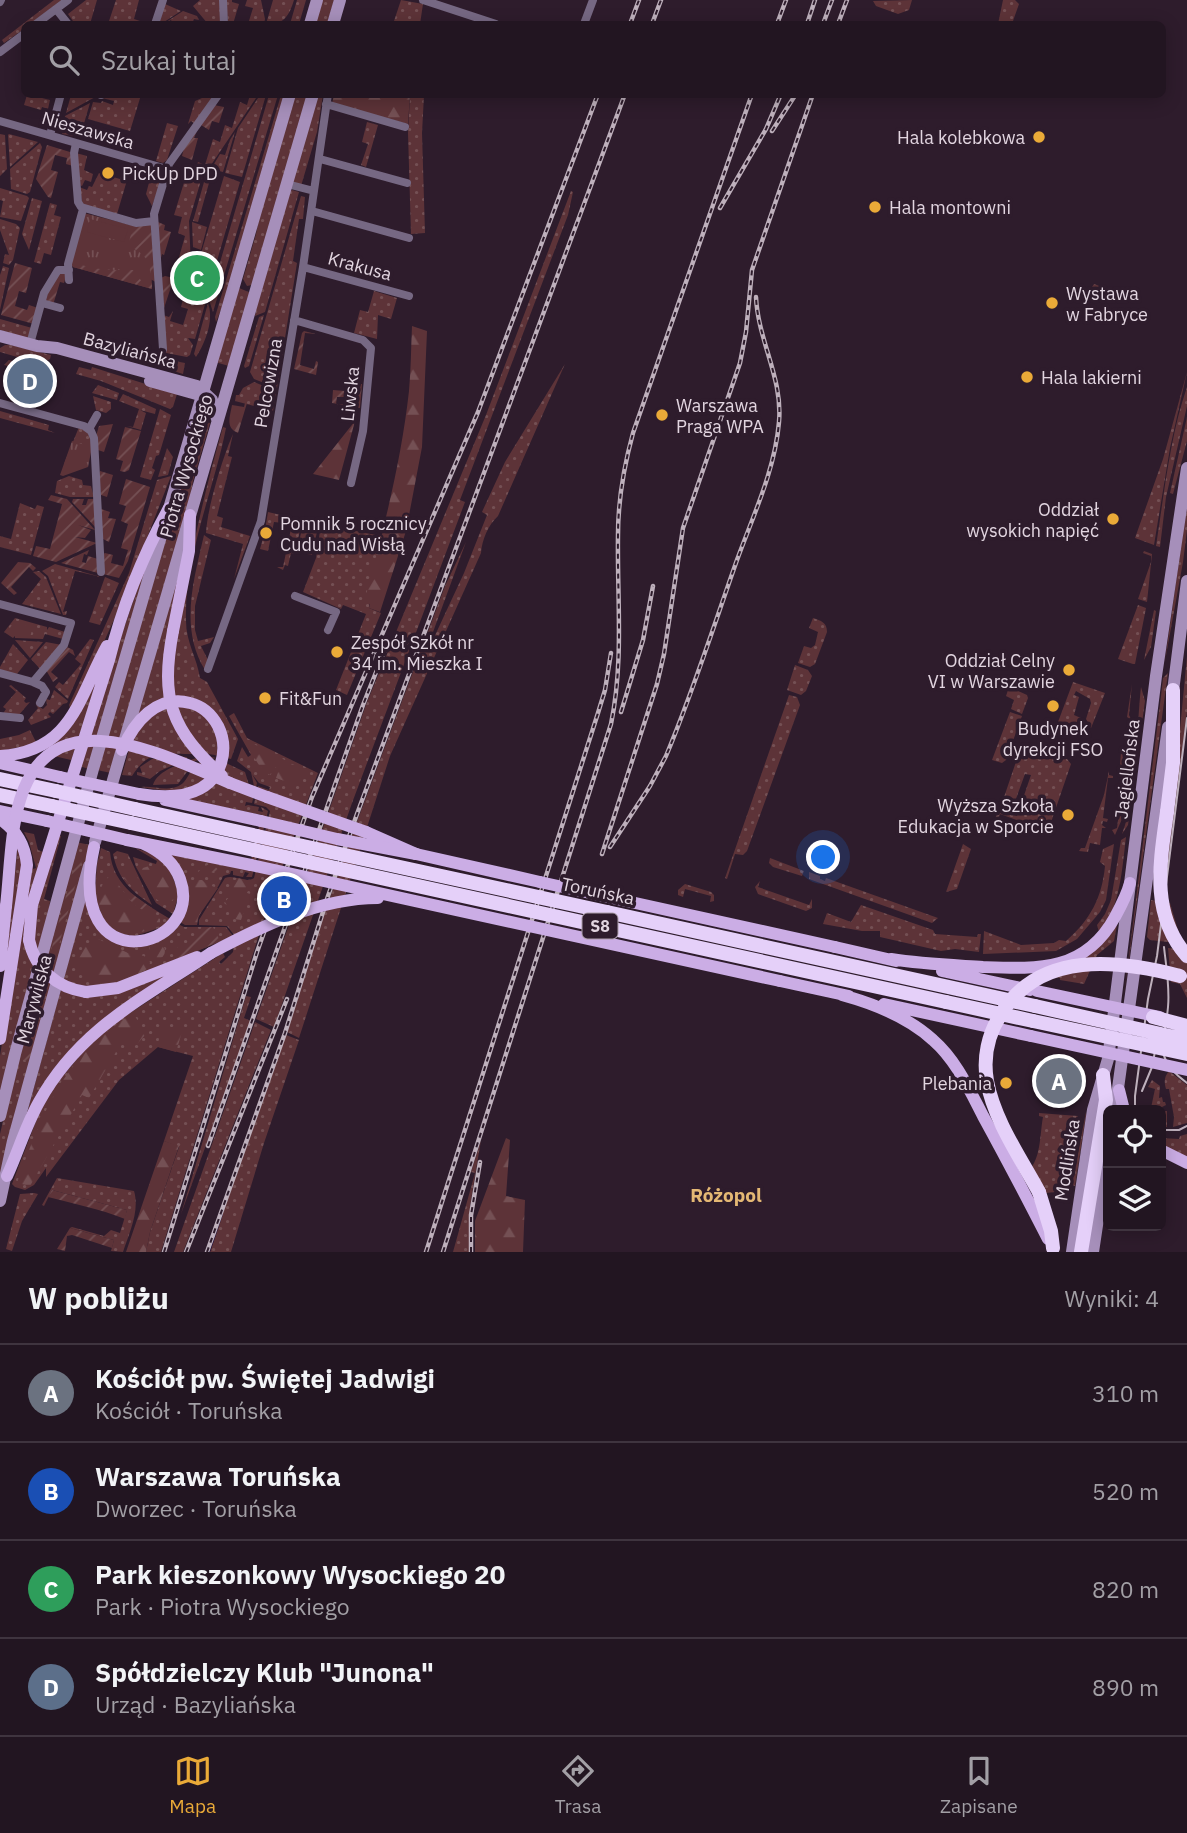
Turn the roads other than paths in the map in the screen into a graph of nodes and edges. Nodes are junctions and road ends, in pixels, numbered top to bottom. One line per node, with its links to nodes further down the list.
1 (68, 0): 8 (street)
2 (163, 0): 11 (street)
3 (223, 0): 12 (street)
4 (317, 0): 13 (main road)
5 (340, 0): 14 (main road)
6 (423, 0): 15 (street)
7 (593, 0): 16 (street)
8 (56, 9): 9 (street); 10 (street)
9 (40, 21)
10 (66, 21)
11 (156, 21)
12 (224, 21)
13 (311, 21)
14 (334, 21)
15 (487, 21)
16 (585, 21)
17 (21, 36): 18 (street)
18 (0, 52)
19 (60, 98): 28 (street)
20 (217, 98): 25 (street); 31 (street)
21 (289, 98): 41 (main road, Piotra Wysockiego)
22 (312, 98): 33 (main road, Piotra Wysockiego)
23 (327, 98): 24 (street, Pelcowizna)
24 (326, 104): 27 (street); 30 (street, Pelcowizna)
25 (223, 105)
26 (0, 121): 28 (street, Nieszawska)
27 (405, 127)
28 (50, 135): 29 (street, Nieszawska)
29 (76, 143): 31 (street, Nieszawska); 35 (street)
30 (320, 159): 32 (street); 34 (street, Pelcowizna)
31 (167, 169): 37 (street)
32 (407, 183)
33 (287, 184): 34 (street); 43 (main road, Piotra Wysockiego)
34 (314, 191): 36 (street, Pelcowizna)
35 (83, 209): 37 (street); 40 (street)
36 (312, 211): 38 (street); 39 (street, Pelcowizna)
37 (154, 221): 50 (street)
38 (409, 238)
39 (303, 267): 44 (street, Krakusa); 47 (street, Pelcowizna)
40 (69, 270): 42 (street); 45 (street)
41 (238, 273): 43 (main road); 52 (main road, Piotra Wysockiego)
42 (69, 281)
43 (258, 282): 51 (main road, Piotra Wysockiego)
44 (409, 296)
45 (42, 303): 46 (street); 49 (street)
46 (60, 308)
47 (295, 320): 58 (street, Liwska); 67 (street, Pelcowizna)
48 (0, 336): 49 (main road, Bazyliańska)
49 (33, 342): 52 (main road, Bazyliańska)
50 (163, 349)
51 (231, 376): 52 (main road); 55 (main road, Piotra Wysockiego)
52 (205, 394): 55 (main road); 59 (main road, Piotra Wysockiego)
53 (0, 403): 56 (street)
54 (97, 415): 56 (street)
55 (217, 423): 60 (main road, Piotra Wysockiego)
56 (89, 429): 61 (street)
57 (1187, 468): 89 (main road, Jagiellońska)
58 (351, 483)
59 (169, 508): 65 (main road); 84 (main road, Piotra Wysockiego)
60 (190, 516): 74 (main road, Piotra Wysockiego); 78 (main road, bridge)
61 (101, 572)
62 (1187, 581): 70 (main road, Jagiellońska)
63 (295, 596): 66 (street)
64 (0, 604): 69 (street)
65 (116, 630): 75 (main road); 91 (main road, bridge)
66 (328, 630)
67 (208, 669)
68 (0, 674): 69 (street)
69 (33, 682): 71 (street)
70 (1173, 690): 92 (highway, bridge); 105 (main road, Jagiellońska)
71 (40, 702)
72 (0, 716): 73 (street)
73 (17, 718)
74 (122, 750): 81 (main road); 87 (main road, Piotra Wysockiego)
75 (0, 756)
76 (0, 763): 79 (main road, Toruńska)
77 (0, 779): 79 (highway, Toruńska / S8)
78 (230, 783): 88 (main road, bridge); 93 (main road, bridge)
79 (58, 784): 81 (highway, Toruńska / S8, bridge)
80 (0, 795): 86 (highway, Toruńska / S8, bridge)
81 (137, 802): 86 (highway, Toruńska / S8)
82 (0, 811): 85 (main road, Toruńska, bridge)
83 (0, 819): 100 (main road)
84 (72, 843): 109 (main road, Marywilska)
85 (142, 843): 86 (main road, Toruńska); 87 (main road)
86 (256, 843): 88 (main road, Toruńska, bridge); 90 (main road, Toruńska, bridge); 95 (highway, Toruńska / S8, bridge)
87 (94, 847): 114 (main road, Marywilska)
88 (416, 854): 95 (main road, Toruńska, bridge)
89 (1130, 883): 95 (main road); 104 (main road, Jagiellońska)
90 (427, 903): 91 (main road, bridge); 96 (main road, Toruńska, bridge)
91 (211, 953): 114 (main road)
92 (1187, 956)
93 (0, 966)
94 (1187, 978): 116 (highway, bridge)
95 (949, 989): 96 (main road, Toruńska); 97 (highway, Toruńska / S8); 97 (main road, Toruńska)
96 (842, 995): 116 (main road)
97 (1034, 1014): 98 (main road, Toruńska, bridge); 101 (highway, Toruńska / S8, bridge); 102 (highway, Toruńska / S8, bridge); 103 (main road, Toruńska, bridge)
98 (1153, 1017): 99 (highway, bridge)
99 (1187, 1024)
100 (0, 1039)
101 (1187, 1040)
102 (1187, 1054)
103 (1187, 1070)
104 (1103, 1075): 106 (highway); 117 (main road, Modlińska)
105 (1119, 1090): 107 (main road); 108 (main road)
106 (1109, 1105)
107 (1112, 1105)
108 (1123, 1105)
109 (0, 1116)
110 (1103, 1144): 118 (highway)
111 (1166, 1152): 112 (main road)
112 (1187, 1163)
113 (1106, 1168): 119 (main road)
114 (7, 1176): 115 (main road, Marywilska)
115 (0, 1201)
116 (1054, 1250)
117 (1072, 1252)
118 (1081, 1252)
119 (1093, 1252)

